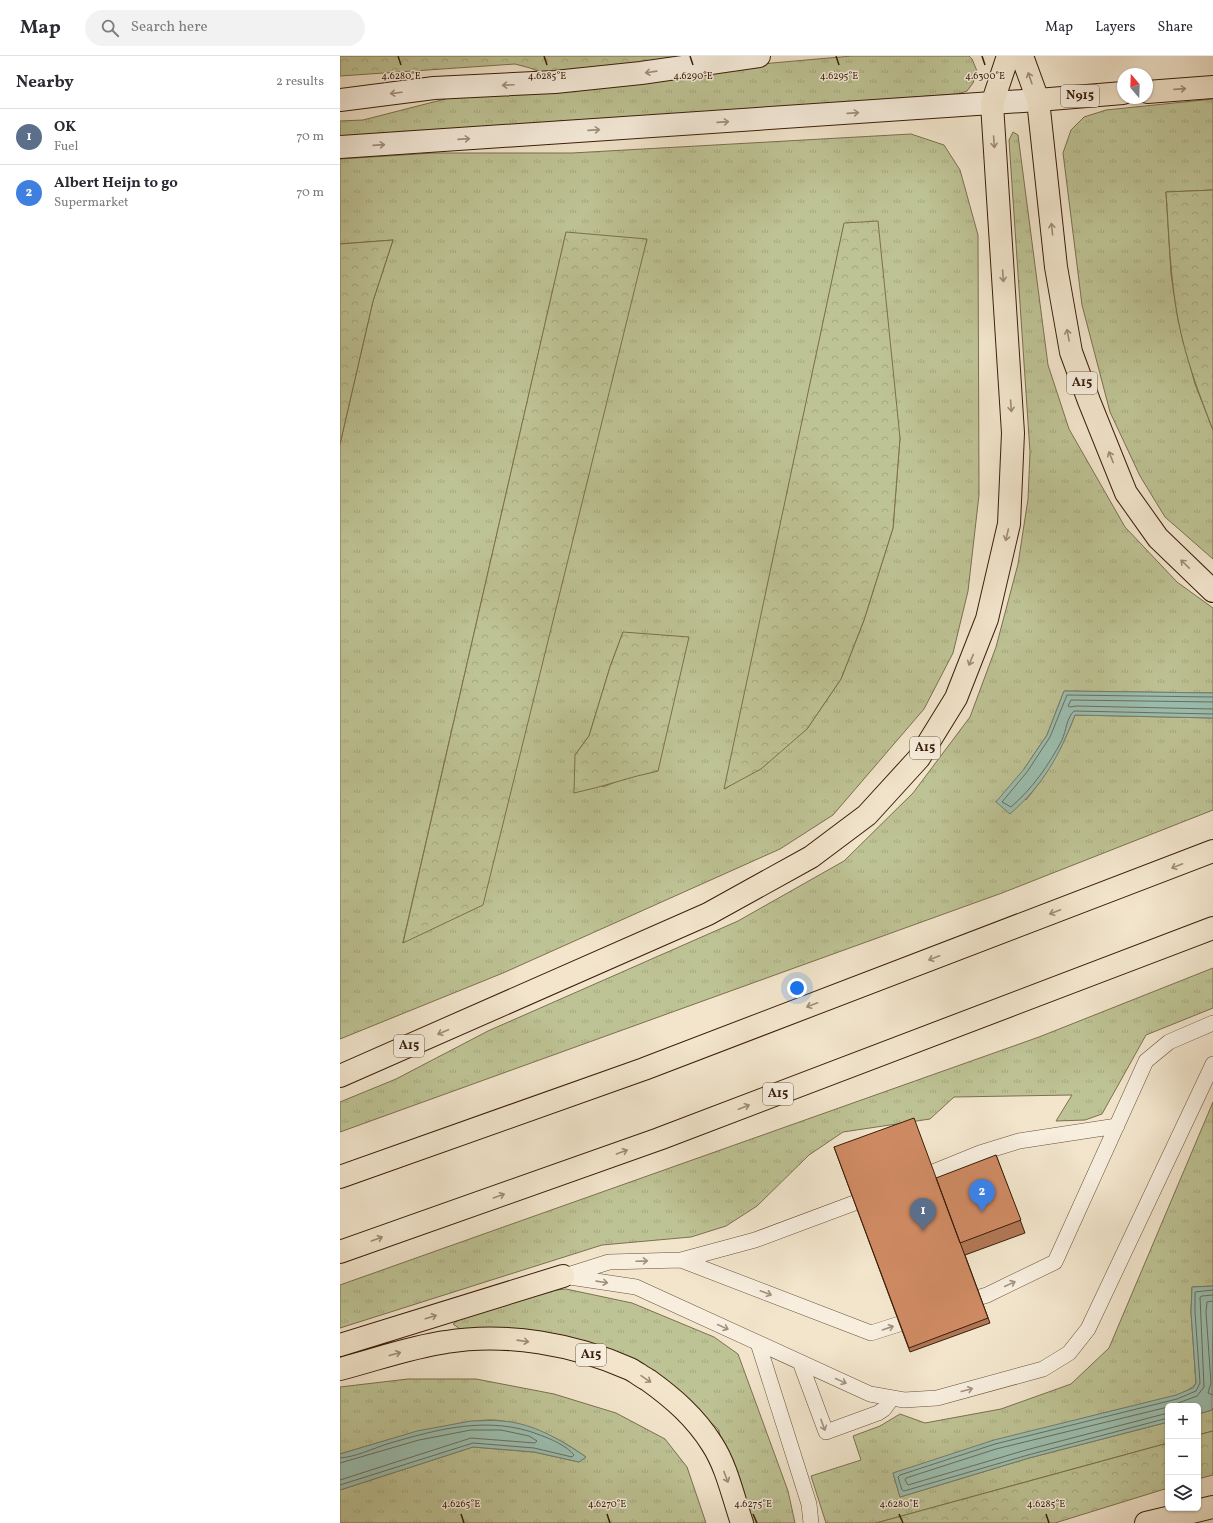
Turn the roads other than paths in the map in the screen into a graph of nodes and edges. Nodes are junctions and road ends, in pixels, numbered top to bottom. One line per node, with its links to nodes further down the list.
1 (759, 56): 7 (main road, one-way to 7)
2 (1008, 56): 9 (main road, A15)
3 (1022, 56): 8 (main road, A15, one-way to 3)
4 (1213, 87): 5 (main road, one-way to 4)
5 (1153, 92)
6 (1117, 93): 8 (main road, N915)
7 (340, 100)
8 (1038, 100): 9 (main road, N915); 11 (main road, A15, one-way to 8)
9 (992, 104): 10 (main road, N915, one-way to 9); 16 (main road, A15, one-way to 16)
10 (340, 147)
11 (1213, 591)
12 (1213, 852): 18 (main road, one-way to 18)
13 (1213, 928): 21 (main road, A15, one-way to 13)
14 (1213, 1023): 17 (lane)
15 (1213, 1064): 30 (lane, one-way to 15)
16 (340, 1076)
17 (1117, 1126): 19 (lane); 24 (lane, one-way to 17)
18 (340, 1177)
19 (899, 1185)
20 (885, 1191): 22 (lane)
21 (340, 1252)
22 (681, 1260): 23 (lane, one-way to 22); 25 (lane, one-way to 25)
23 (563, 1276): 26 (lane, one-way to 26); 27 (main road, one-way to 23)
24 (950, 1307)
25 (929, 1314)
26 (758, 1343): 28 (lane); 33 (lane)
27 (340, 1345)
28 (800, 1362): 30 (lane, one-way to 30); 30 (lane, one-way to 30)
29 (340, 1369): 32 (main road, A15, one-way to 32)
30 (892, 1398)
31 (1213, 1507): 34 (main road)
32 (742, 1523)
33 (812, 1523)
34 (1146, 1523)

